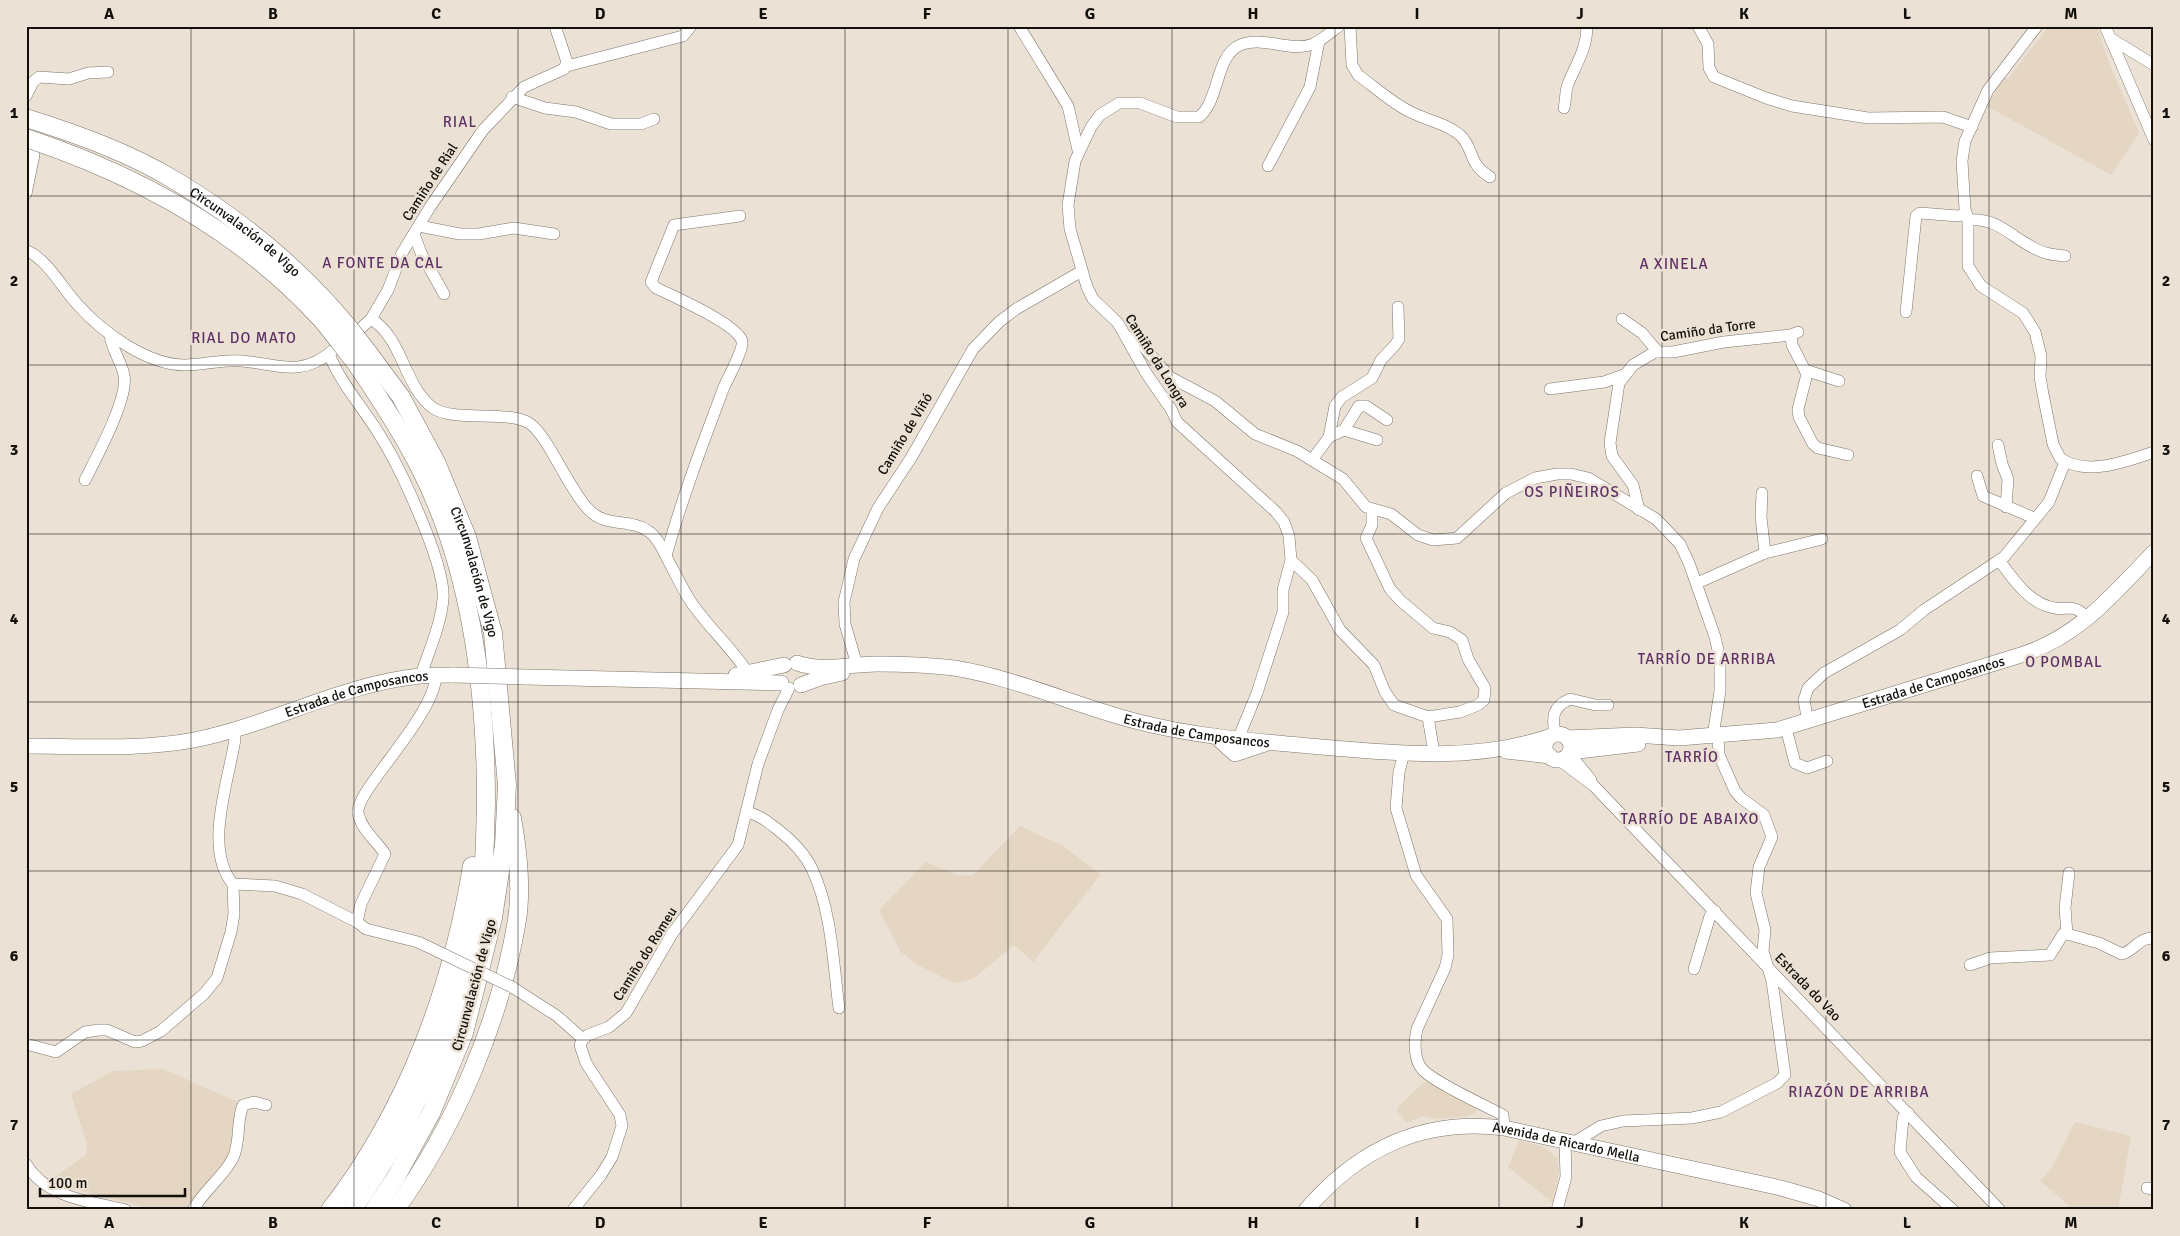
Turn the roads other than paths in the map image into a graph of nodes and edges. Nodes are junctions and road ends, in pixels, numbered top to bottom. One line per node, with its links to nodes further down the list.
1 (555, 26): 13 (street)
2 (691, 26): 13 (street, Camiño de Rial)
3 (1019, 26): 23 (street)
4 (1339, 26): 11 (street, Camiño da Longra)
5 (1350, 26): 25 (street)
6 (1587, 26): 17 (street)
7 (1698, 26): 20 (street)
8 (2037, 26): 20 (street)
9 (2105, 26): 10 (street)
10 (2110, 38): 12 (street); 22 (street)
11 (1319, 41): 23 (street, Camiño da Longra); 24 (street)
12 (2154, 65)
13 (566, 66): 16 (street, Camiño de Rial)
14 (108, 72): 15 (street)
15 (26, 96)
16 (512, 97): 19 (street); 29 (street, Camiño de Rial)
17 (1564, 108)
18 (26, 118): 26 (street); 43 (highway, Circunvalación de Vigo, bridge)
19 (654, 119)
20 (1972, 127): 28 (street)
21 (26, 138): 43 (highway, Circunvalación de Vigo, bridge)
22 (2154, 140)
23 (1078, 150): 33 (street, Camiño da Longra)
24 (1268, 166)
25 (1490, 177)
26 (26, 194)
27 (740, 216): 67 (street)
28 (1967, 217): 32 (street); 36 (street); 56 (street)
29 (416, 230): 30 (street); 34 (street); 37 (street, Camiño de Rial)
30 (554, 234)
31 (26, 250): 40 (street)
32 (2065, 256)
33 (1082, 271): 41 (street, Camiño da Longra); 73 (street, Camiño de Viñó)
34 (444, 294)
35 (1398, 306): 50 (street)
36 (1906, 312)
37 (371, 319): 39 (street, Camiño de Rial); 67 (street)
38 (1622, 319): 42 (street)
39 (362, 328)
40 (110, 335): 58 (street); 76 (street)
41 (1125, 335): 55 (street); 68 (street, Camiño da Longra)
42 (1658, 352): 44 (street, Camiño da Torre); 45 (street, Camiño da Torre)
43 (361, 356): 87 (highway, Circunvalación de Vigo); 95 (highway, Circunvalación de Vigo)
44 (1805, 370): 46 (street); 54 (street)
45 (1624, 375): 47 (street); 62 (street)
46 (1839, 380)
47 (1550, 389)
48 (1387, 420): 49 (street)
49 (1344, 430): 50 (street); 51 (street)
50 (1329, 437): 55 (street)
51 (1377, 440)
52 (1998, 445): 60 (street)
53 (2154, 452): 56 (street)
54 (1848, 456)
55 (1312, 460): 61 (street)
56 (2065, 462): 63 (street)
57 (1977, 476): 60 (street)
58 (85, 480)
59 (1762, 493): 66 (street)
60 (2006, 507): 63 (street)
61 (1372, 510): 62 (street); 80 (street)
62 (1639, 510): 70 (street)
63 (2034, 518): 69 (street)
64 (1822, 540): 66 (street)
65 (2154, 552): 81 (main road, Estrada de Camposancos)
66 (1765, 553): 70 (street)
67 (666, 556): 75 (street)
68 (1292, 560): 80 (street); 88 (street, Camiño da Longra)
69 (1998, 560): 71 (street); 81 (street)
70 (1697, 583): 84 (street)
71 (2081, 612)
72 (790, 664): 73 (main road, Estrada de Camposancos); 75 (main road, Estrada de Camposancos); 78 (main road); 78 (main road)
73 (858, 665): 74 (main road, Estrada de Camposancos)
74 (900, 665): 78 (main road, Estrada de Camposancos); 88 (main road, Estrada de Camposancos)
75 (746, 669): 77 (main road, Estrada de Camposancos)
76 (429, 676): 77 (main road, Estrada de Camposancos, bridge); 83 (main road, Estrada de Camposancos); 101 (street)
77 (690, 681): 78 (main road, Estrada de Camposancos)
78 (791, 686): 97 (street, Camiño do Romeu)
79 (1608, 705): 89 (street)
80 (1428, 717): 92 (street)
81 (1808, 722): 82 (main road, Estrada de Camposancos)
82 (1786, 728): 84 (main road, Estrada de Camposancos); 93 (street)
83 (235, 730): 86 (main road, Estrada de Camposancos); 99 (street)
84 (1715, 736): 85 (main road, Estrada de Camposancos); 105 (street)
85 (1679, 738): 89 (main road, Estrada de Camposancos); 90 (main road, Estrada de Camposancos)
86 (26, 746)
87 (486, 747): 117 (highway); 118 (highway, Circunvalación de Vigo)
88 (1237, 747): 91 (main road, Estrada de Camposancos)
89 (1560, 747): 90 (main road, Estrada de Camposancos); 92 (main road, Estrada de Camposancos); 94 (street, Estrada do Vao); 96 (street, Estrada do Vao)
90 (1592, 750): 94 (street)
91 (1404, 753): 92 (main road, Estrada de Camposancos); 112 (street)
92 (1434, 753)
93 (1827, 761)
94 (1581, 765): 96 (street, Estrada do Vao)
95 (507, 785): 119 (highway, Circunvalación de Vigo); 120 (highway)
96 (1594, 786): 100 (street, Estrada do Vao)
97 (747, 812): 107 (street); 108 (street, Camiño do Romeu)
98 (2069, 873): 102 (street)
99 (233, 884): 101 (street); 109 (street)
100 (1715, 912): 105 (street, Estrada do Vao); 106 (street)
101 (357, 922): 108 (street, bridge)
102 (2067, 934): 103 (street); 104 (street)
103 (2154, 938)
104 (1970, 965)
105 (1769, 968): 111 (street, Estrada do Vao); 113 (street)
106 (1694, 969)
107 (839, 1008)
108 (583, 1039): 121 (street)
109 (26, 1044)
110 (266, 1105): 116 (street)
111 (1908, 1113): 125 (street); 126 (street, Estrada do Vao)
112 (1504, 1128): 113 (main road, Avenida de Ricardo Mella); 122 (main road, Avenida de Ricardo Mella)
113 (1569, 1142): 123 (street); 124 (main road, Avenida de Ricardo Mella)
114 (26, 1164): 115 (street)
115 (126, 1210)
116 (193, 1210)
117 (330, 1210)
118 (352, 1210)
119 (374, 1210)
120 (395, 1210)
121 (573, 1210)
122 (1306, 1210)
123 (1557, 1210)
124 (1844, 1210)
125 (1953, 1210)
126 (2000, 1210)

